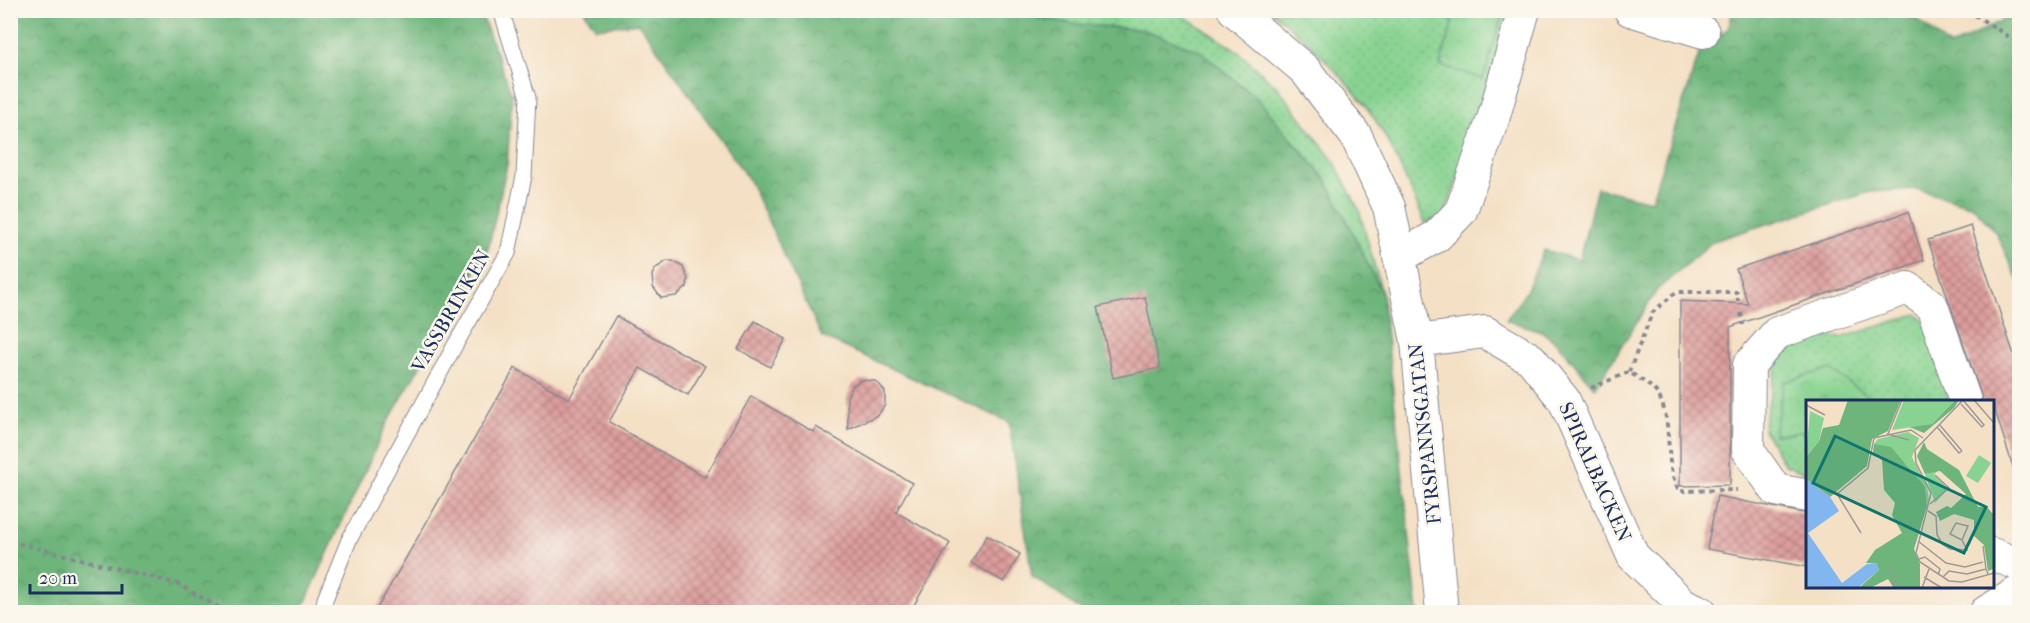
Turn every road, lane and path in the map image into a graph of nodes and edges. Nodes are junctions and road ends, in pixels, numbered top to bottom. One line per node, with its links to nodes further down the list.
1 (501, 10): 21 (lane, VASSBRINKEN)
2 (1234, 10): 8 (street, FYRSPANNSGATAN)
3 (1524, 10): 8 (street)
4 (1630, 10): 6 (street)
5 (1967, 10): 7 (path)
6 (1704, 32)
7 (2019, 44)
8 (1399, 257): 10 (street, FYRSPANNSGATAN)
9 (1738, 301): 11 (path)
10 (1417, 341): 12 (street, SPIRALBACKEN); 22 (street, FYRSPANNSGATAN)
11 (1629, 372): 12 (path); 14 (path)
12 (1564, 400): 23 (street, SPIRALBACKEN)
13 (1965, 400): 14 (street)
14 (1776, 490): 15 (street)
15 (1806, 496)
16 (10, 541): 20 (path)
17 (1994, 555): 18 (street)
18 (2019, 565)
19 (2019, 591): 24 (street)
20 (227, 612)
21 (323, 612)
22 (1442, 612)
23 (1701, 612)
24 (1986, 612)

